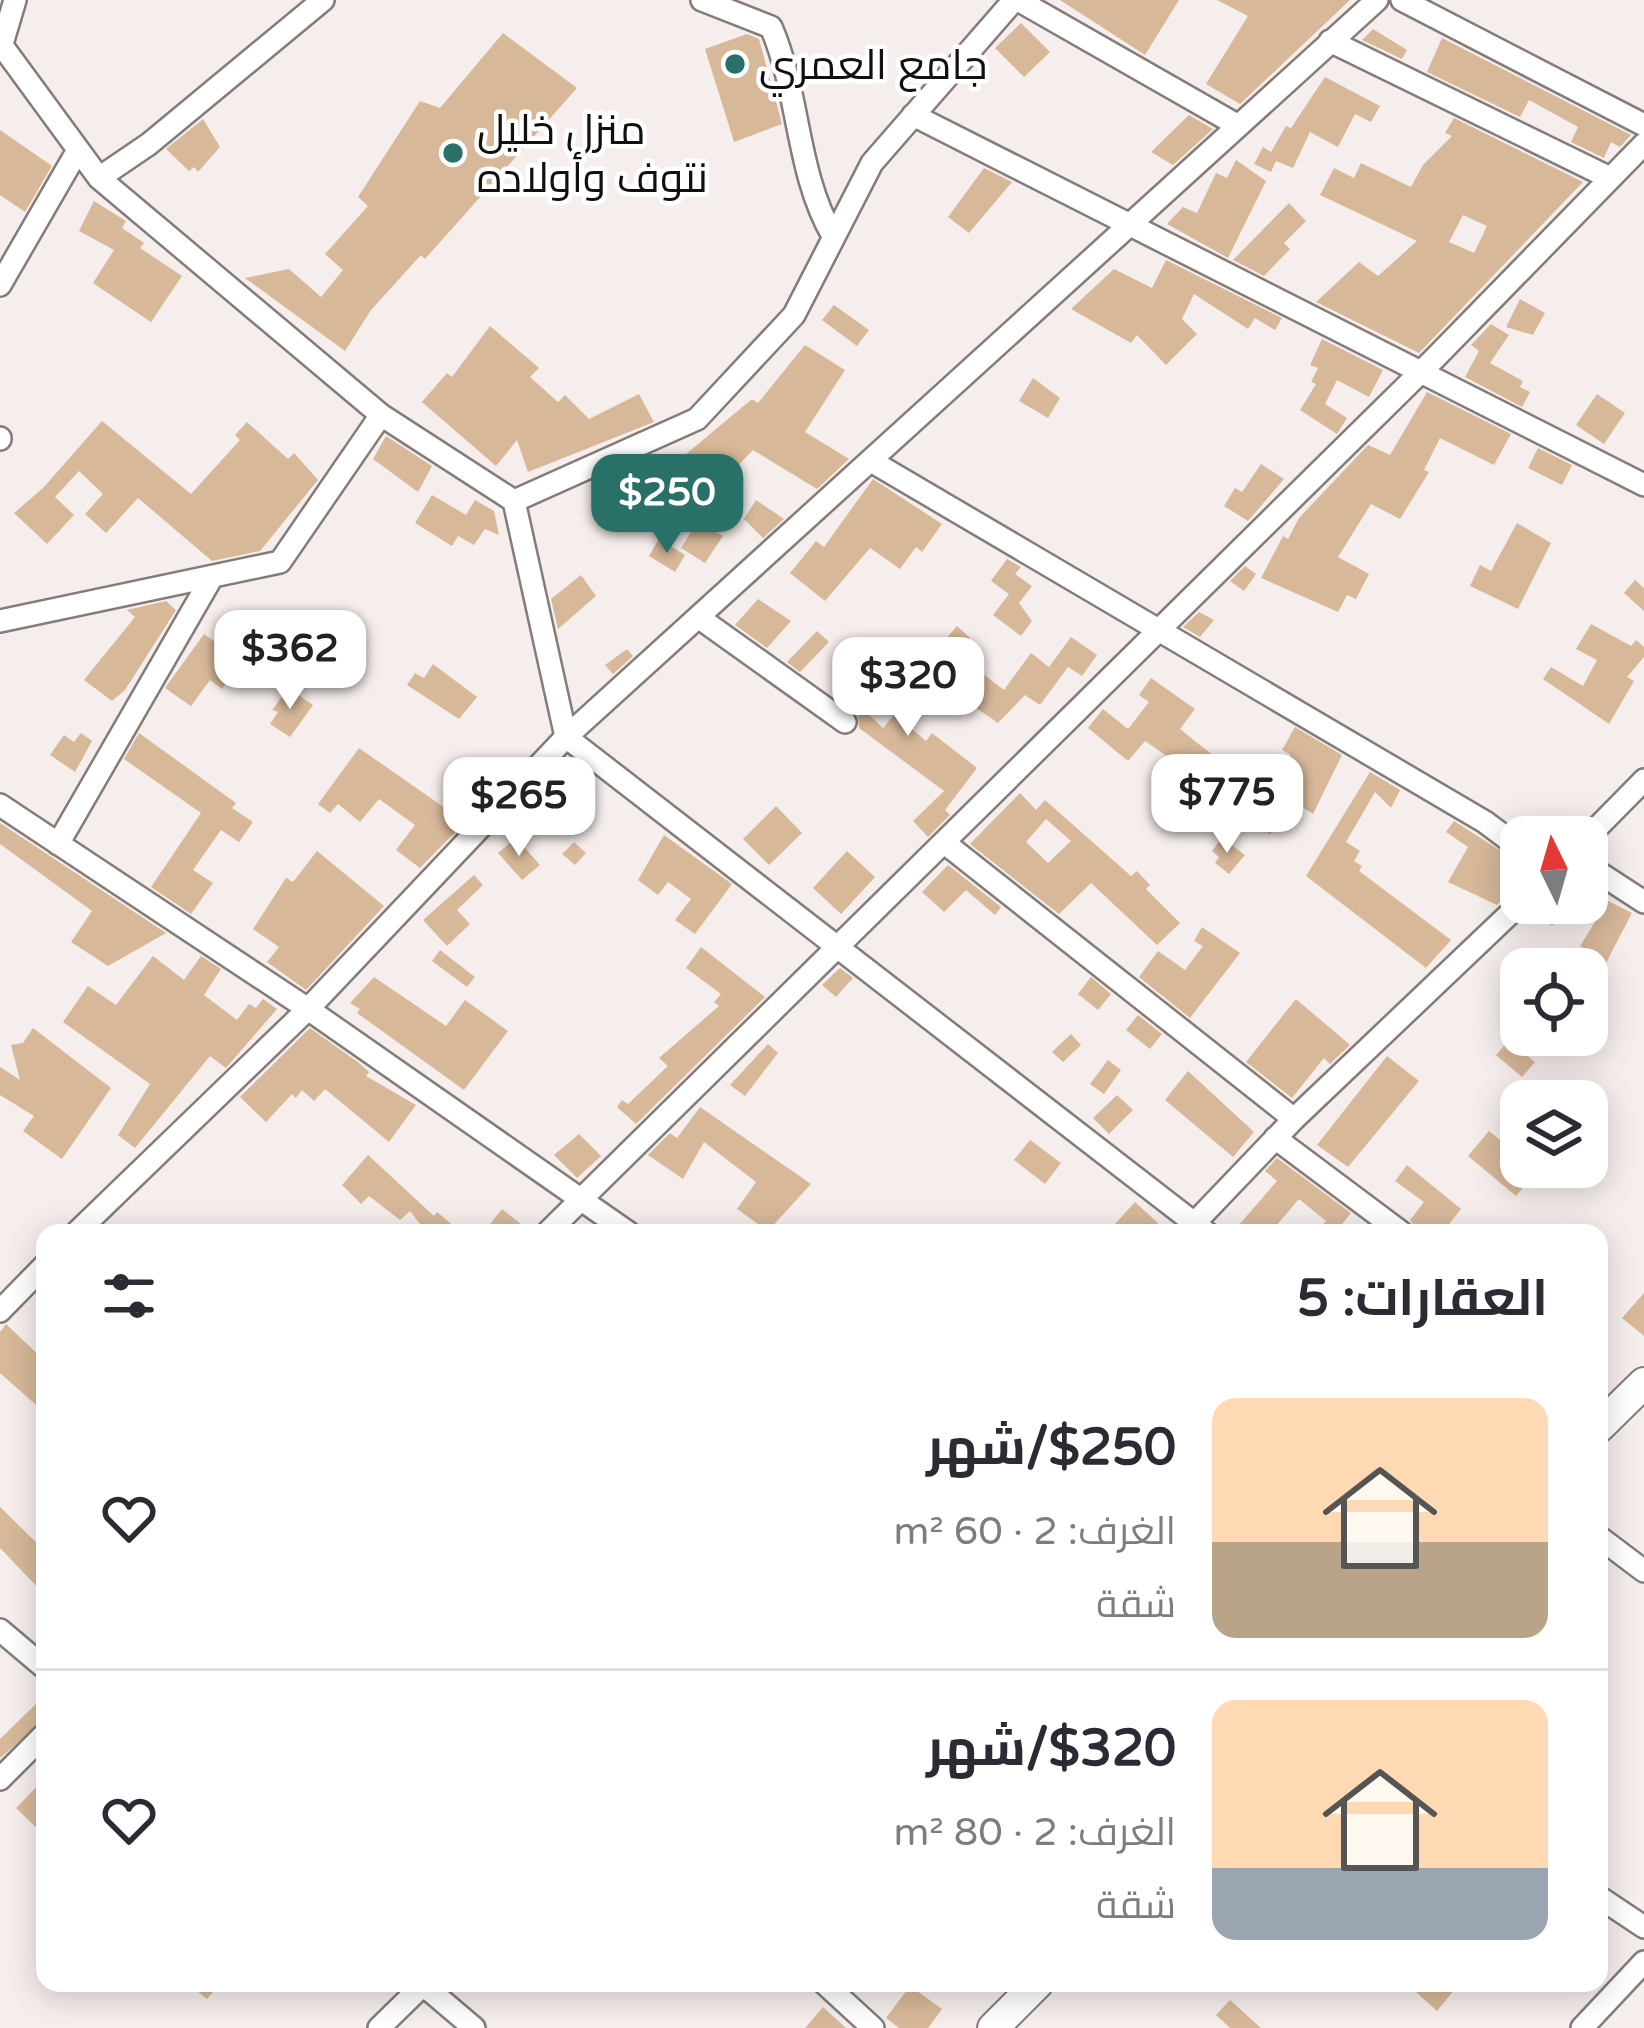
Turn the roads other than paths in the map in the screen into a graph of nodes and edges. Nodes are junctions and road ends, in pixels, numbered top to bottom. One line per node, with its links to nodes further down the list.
1 (15, 0): 8 (street)
2 (323, 0): 14 (street)
3 (702, 0): 17 (street)
4 (1016, 0): 9 (street); 10 (street)
5 (1402, 0): 11 (street)
6 (1374, 1): 7 (street)
7 (1330, 40): 10 (street); 15 (street)
8 (1, 44): 13 (street)
9 (913, 115): 16 (street); 17 (street)
10 (1237, 125): 16 (street)
11 (1644, 125)
12 (1644, 144): 15 (street)
13 (78, 150): 14 (street); 18 (street)
14 (99, 178): 20 (street)
15 (1610, 178): 19 (street)
16 (1133, 223): 19 (street); 21 (street)
17 (833, 236): 23 (street)
18 (0, 286)
19 (1422, 371): 22 (street); 27 (street)
20 (381, 415): 23 (street); 24 (street)
21 (871, 461): 25 (street); 27 (street)
22 (1644, 485)
23 (514, 501): 29 (street)
24 (212, 577): 26 (street); 34 (street)
25 (698, 617): 28 (street); 29 (street)
26 (0, 621)
27 (1156, 632): 33 (street); 35 (street)
28 (845, 722)
29 (566, 737): 39 (street); 40 (street)
30 (1644, 780): 32 (street)
31 (0, 805): 34 (street)
32 (1608, 817)
33 (1500, 833)
34 (58, 844): 40 (street)
35 (946, 844): 39 (street); 41 (street)
36 (1608, 879): 37 (street)
37 (1644, 902)
38 (1500, 923): 41 (street)
39 (838, 947): 43 (street); 47 (street)
40 (308, 1009): 43 (street); 44 (street)
41 (1294, 1119): 42 (street)
42 (1275, 1138): 48 (street); 49 (street)
43 (582, 1198): 45 (street); 46 (street)
44 (85, 1224)
45 (556, 1224)
46 (617, 1224)
47 (1188, 1224)
48 (1201, 1224)
49 (1390, 1224)
50 (36, 1291): 51 (street)
51 (0, 1311)
52 (1644, 1383): 53 (main road)
53 (1608, 1418)
54 (1608, 1544): 55 (street)
55 (1644, 1571)
56 (0, 1630): 57 (street)
57 (36, 1660)
58 (36, 1743): 59 (street)
59 (0, 1779)
60 (1608, 1903): 61 (street)
61 (1644, 1927)
62 (1644, 1962): 71 (street)
63 (415, 1992): 67 (street)
64 (432, 1992): 68 (street)
65 (834, 1992): 69 (street)
66 (1029, 1992): 70 (main road)
67 (379, 2028)
68 (475, 2028)
69 (874, 2028)
70 (993, 2028)
71 (1582, 2028)

